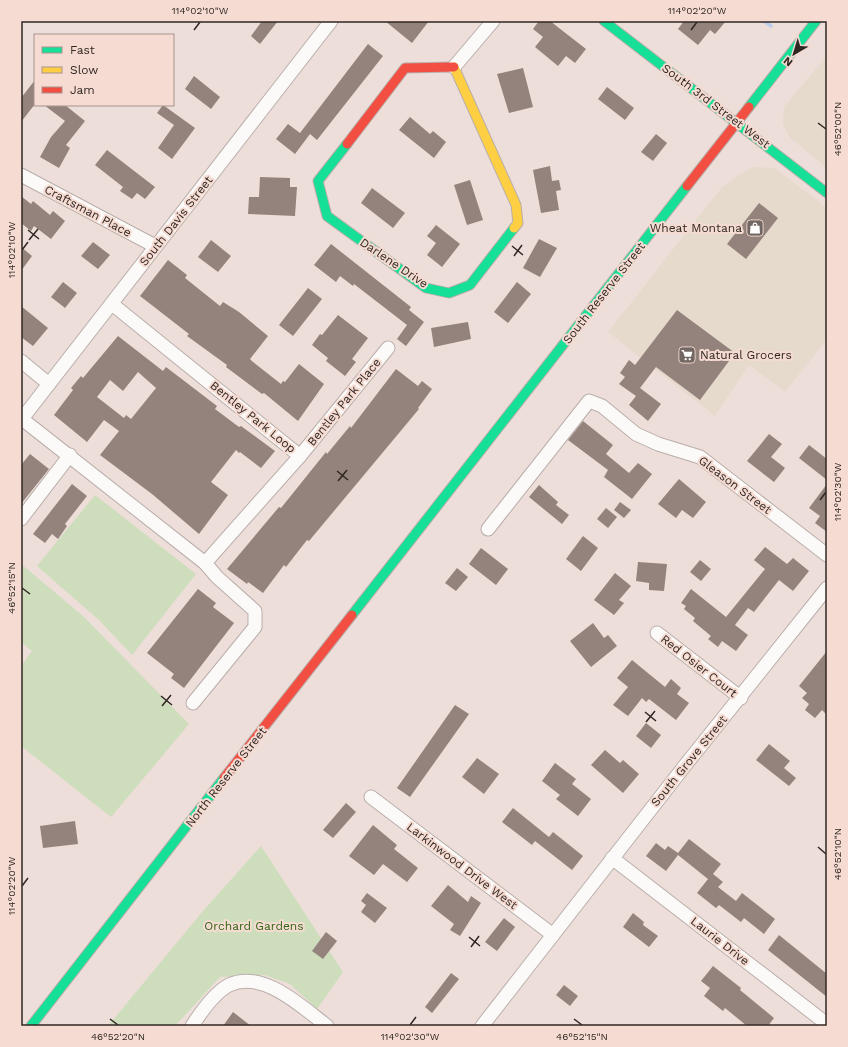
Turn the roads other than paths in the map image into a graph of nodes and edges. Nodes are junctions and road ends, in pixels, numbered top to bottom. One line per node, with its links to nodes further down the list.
1 (332, 21): 9 (street, South Davis Street)
2 (493, 21): 5 (street)
3 (604, 21): 6 (main road, South 3rd Street West)
4 (816, 21): 6 (main road, South Reserve Street)
5 (454, 67): 5 (main road, Darlene Drive)
6 (736, 122): 8 (main road, South 3rd Street West); 18 (main road, South Reserve Street)
7 (21, 175): 9 (street, Craftsman Place)
8 (827, 193)
9 (155, 246): 10 (street, South Davis Street)
10 (112, 304): 13 (street, South Davis Street); 16 (street, Bentley Park Loop)
11 (388, 348): 16 (street, Bentley Park Place)
12 (21, 361): 13 (street)
13 (49, 384): 14 (street, South Davis Street)
14 (22, 420): 15 (street)
15 (70, 455): 17 (street); 21 (street)
16 (300, 456): 21 (street, Bentley Park Loop)
17 (21, 519)
18 (422, 527): 30 (main road, North Reserve Street)
19 (488, 528): 20 (street, Gleason Street)
20 (827, 556)
21 (205, 564): 25 (street)
22 (827, 588): 24 (street, South Grove Street)
23 (656, 634): 24 (street, Red Osier Court)
24 (741, 698): 27 (street, South Grove Street)
25 (193, 703)
26 (371, 797): 28 (street, Larkinwood Drive West)
27 (612, 858): 28 (street, South Grove Street); 29 (street, Laurie Drive)
28 (553, 935): 33 (street, South Grove Street)
29 (827, 1024)
30 (31, 1026)
31 (192, 1026): 32 (street)
32 (327, 1026)
33 (482, 1026)

